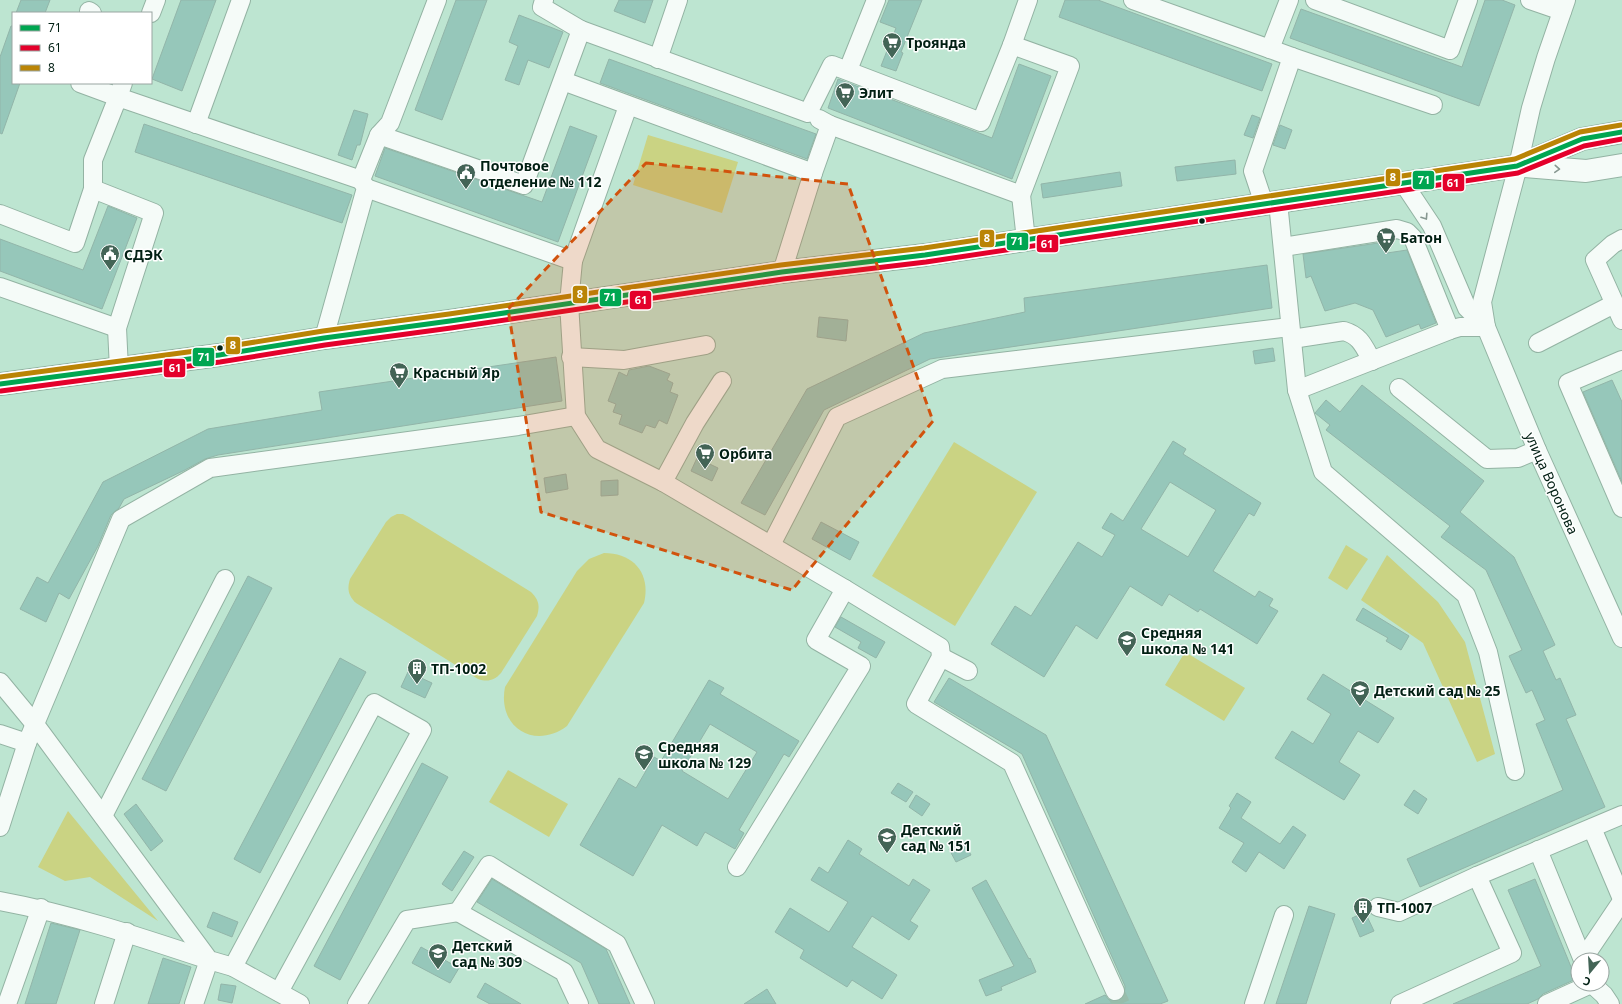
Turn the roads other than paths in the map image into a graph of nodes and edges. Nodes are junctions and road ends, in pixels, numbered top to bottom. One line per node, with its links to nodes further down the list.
1 (156, 0): 14 (street)
2 (241, 0): 27 (street)
3 (437, 0): 30 (street)
4 (544, 0): 15 (street)
5 (678, 0): 19 (street)
6 (876, 0): 20 (street)
7 (1028, 0): 16 (street)
8 (1132, 0): 17 (street)
9 (1289, 0): 17 (street)
10 (1315, 0): 11 (street)
11 (1468, 0)
12 (1530, 0): 13 (street)
13 (1566, 3): 32 (street, улица Воронова)
14 (151, 12)
15 (581, 30): 19 (street); 21 (street)
16 (1012, 45): 20 (street); 37 (street)
17 (1270, 49): 18 (street)
18 (1292, 57): 24 (street); 38 (street)
19 (658, 59): 26 (street)
20 (848, 70): 26 (street)
21 (563, 81): 25 (street); 30 (street)
22 (86, 84): 23 (street)
23 (121, 90): 27 (street); 36 (street)
24 (1433, 105)
25 (628, 106): 33 (street); 43 (street)
26 (808, 113): 28 (street)
27 (196, 124): 34 (street)
28 (830, 125): 33 (street); 37 (street)
29 (1622, 132): 32 (main road)
30 (379, 135): 34 (street)
31 (1622, 165): 32 (main road, one-way to 31)
32 (1517, 166): 35 (main road); 48 (street, улица Воронова)
33 (813, 173): 44 (street)
34 (364, 184): 43 (street); 52 (street)
35 (1404, 184): 38 (main road); 48 (street, улица Воронова, one-way to 48)
36 (93, 189): 39 (street); 49 (street)
37 (1021, 195): 41 (street)
38 (1271, 203): 41 (main road); 42 (street)
39 (0, 214)
40 (1622, 239): 47 (street)
41 (1026, 240): 44 (main road)
42 (1283, 247): 50 (street); 51 (street)
43 (573, 261): 46 (street)
44 (782, 272): 46 (main road)
45 (0, 287): 49 (street)
46 (569, 303): 52 (main road); 55 (street)
47 (1618, 312): 54 (street)
48 (1486, 327): 50 (street); 64 (street, улица Воронова)
49 (117, 328): 58 (street)
50 (1450, 330): 57 (street)
51 (1291, 333): 57 (street); 62 (street); 67 (street)
52 (324, 338): 58 (main road)
53 (706, 344): 55 (street)
54 (1538, 344)
55 (571, 357): 63 (street)
56 (1622, 360): 66 (street)
57 (1372, 361): 62 (street)
58 (119, 369): 60 (main road)
59 (722, 381): 65 (street)
60 (0, 384)
61 (1399, 388): 64 (street)
62 (1297, 390): 77 (street)
63 (576, 416): 65 (street); 74 (street)
64 (1537, 450): 70 (street, улица Воронова)
65 (663, 482): 67 (street)
66 (1622, 508)
67 (771, 545): 69 (street)
68 (225, 579): 79 (street)
69 (845, 589): 71 (street); 83 (street)
70 (1622, 638)
71 (941, 657): 72 (street); 96 (street)
72 (968, 671)
73 (0, 682): 74 (street)
74 (34, 723): 76 (street); 79 (street)
75 (0, 734): 76 (street)
76 (27, 743): 80 (street)
77 (1515, 771)
78 (1622, 815): 81 (street)
79 (103, 816): 94 (street)
80 (0, 826)
81 (1592, 828): 82 (street); 85 (street)
82 (1538, 850): 84 (street); 92 (street)
83 (737, 868)
84 (1477, 876): 87 (street); 108 (street)
85 (1622, 900): 93 (street)
86 (0, 901): 88 (street)
87 (1378, 907)
88 (41, 908): 91 (street); 100 (street)
89 (458, 912): 104 (street); 105 (street); 106 (street)
90 (1284, 915): 107 (street)
91 (127, 932): 94 (street); 101 (street)
92 (1580, 952)
93 (1588, 952)
94 (209, 960): 95 (street); 102 (street)
95 (233, 967): 97 (street); 97 (street)
96 (1115, 991)
97 (279, 992): 103 (street)
98 (1573, 992): 109 (street)
99 (1600, 992): 110 (street)
100 (7, 1004)
101 (104, 1004)
102 (194, 1004)
103 (300, 1004)
104 (357, 1004)
105 (579, 1004)
106 (644, 1004)
107 (1254, 1004)
108 (1400, 1004)
109 (1547, 1004)
110 (1610, 1004)

